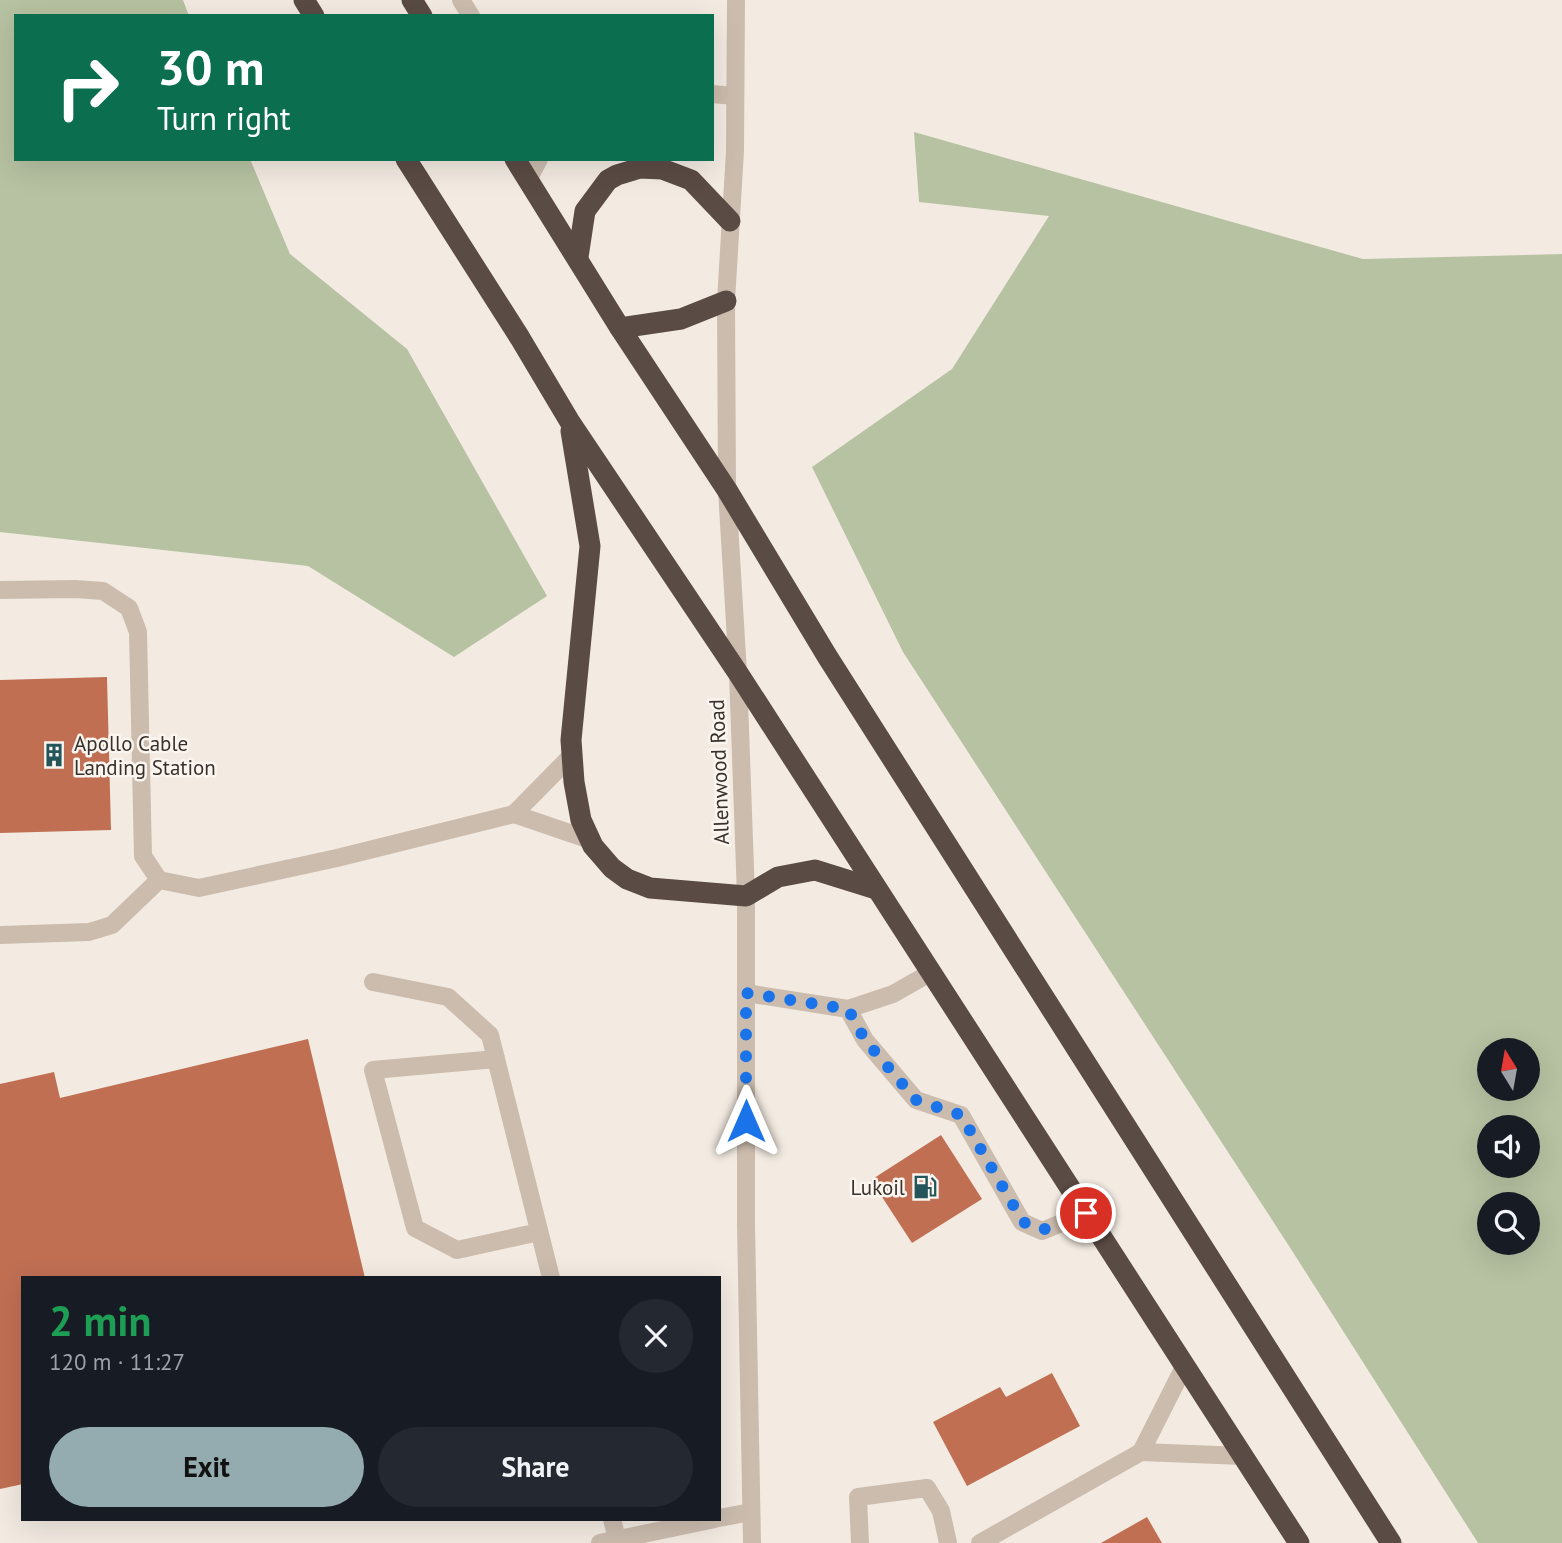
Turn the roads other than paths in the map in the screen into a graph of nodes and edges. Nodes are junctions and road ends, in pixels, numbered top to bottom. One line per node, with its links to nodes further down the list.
1 (736, 0): 3 (street, Allenwood Road)
2 (714, 94): 3 (street)
3 (735, 96): 8 (street, Allenwood Road)
4 (407, 161): 12 (highway)
5 (515, 161): 7 (highway)
6 (537, 161): 7 (street)
7 (528, 180): 9 (highway)
8 (730, 220): 9 (highway); 10 (street, Allenwood Road)
9 (578, 257): 11 (highway)
10 (726, 301): 11 (highway); 13 (street, Allenwood Road)
11 (620, 328): 13 (highway)
12 (570, 422): 15 (highway); 16 (highway)
13 (727, 490): 15 (street, Allenwood Road); 44 (highway)
14 (0, 590): 19 (street)
15 (738, 673): 20 (highway); 21 (street, Allenwood Road)
16 (572, 755): 17 (street); 18 (highway)
17 (514, 814): 18 (street); 19 (street)
18 (590, 840): 21 (highway)
19 (159, 880): 22 (street)
20 (876, 889): 21 (highway); 23 (highway)
21 (746, 896): 25 (street, Allenwood Road)
22 (0, 935)
23 (930, 973): 26 (street); 28 (highway)
24 (373, 982): 27 (street)
25 (746, 993): 26 (street); 34 (street, Allenwood Road)
26 (848, 1009): 28 (street)
27 (496, 1059): 29 (street); 29 (street)
28 (1086, 1213): 31 (highway)
29 (539, 1232): 30 (street)
30 (550, 1276)
31 (1185, 1365): 32 (street); 33 (highway)
32 (1141, 1451): 33 (street); 42 (street)
33 (1243, 1456): 43 (highway)
34 (751, 1512): 35 (street); 39 (street, Allenwood Road)
35 (721, 1518)
36 (612, 1521): 38 (street)
37 (707, 1521): 38 (street)
38 (608, 1541)
39 (752, 1543)
40 (860, 1543): 41 (street)
41 (948, 1543)
42 (980, 1543)
43 (1299, 1543)
44 (1391, 1543)

